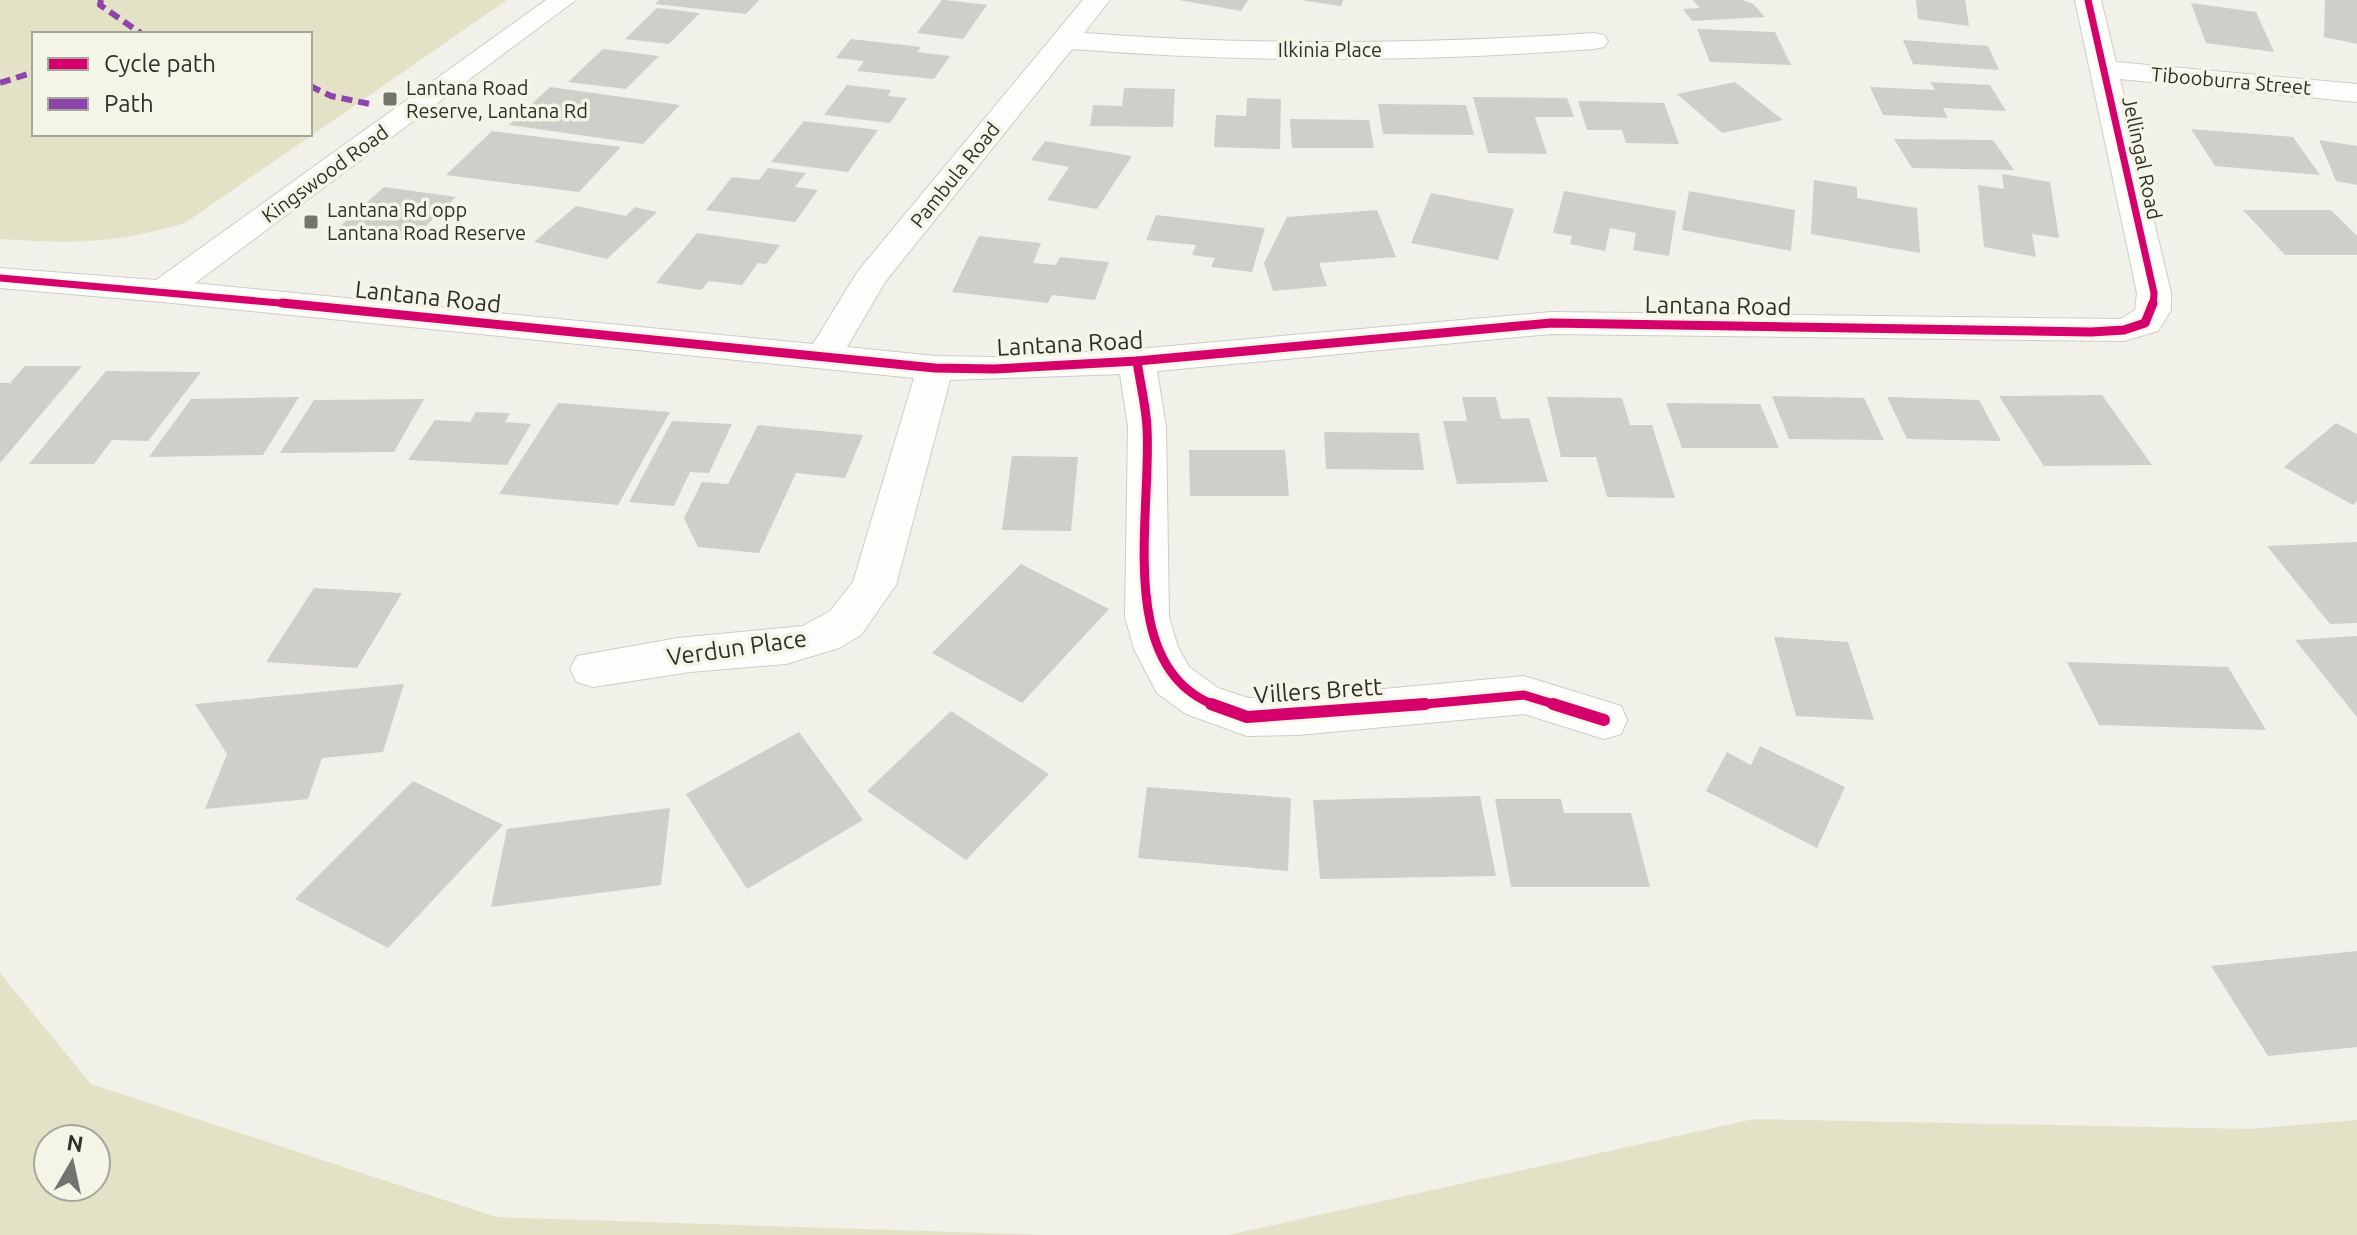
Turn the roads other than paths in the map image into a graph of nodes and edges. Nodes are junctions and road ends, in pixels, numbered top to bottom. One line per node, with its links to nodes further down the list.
1 (563, 0): 9 (street, Kingswood Road)
2 (1097, 0): 4 (street, Pambula Road)
3 (2088, 0): 6 (street, Jellingal Road)
4 (1066, 40): 5 (street, Ilkinia Place); 11 (street, Pambula Road)
5 (1594, 41)
6 (2104, 69): 7 (street, Tibooburra Street); 10 (street, Jellingal Road)
7 (2357, 93)
8 (0, 278): 9 (street, Lantana Road)
9 (163, 291): 11 (street, Lantana Road)
10 (2145, 323): 12 (street, Lantana Road)
11 (823, 357): 13 (street, Lantana Road)
12 (1137, 361): 13 (street, Lantana Road); 15 (street, Villers Brett)
13 (935, 368): 14 (street, Verdun Place)
14 (593, 669)
15 (1604, 720)

